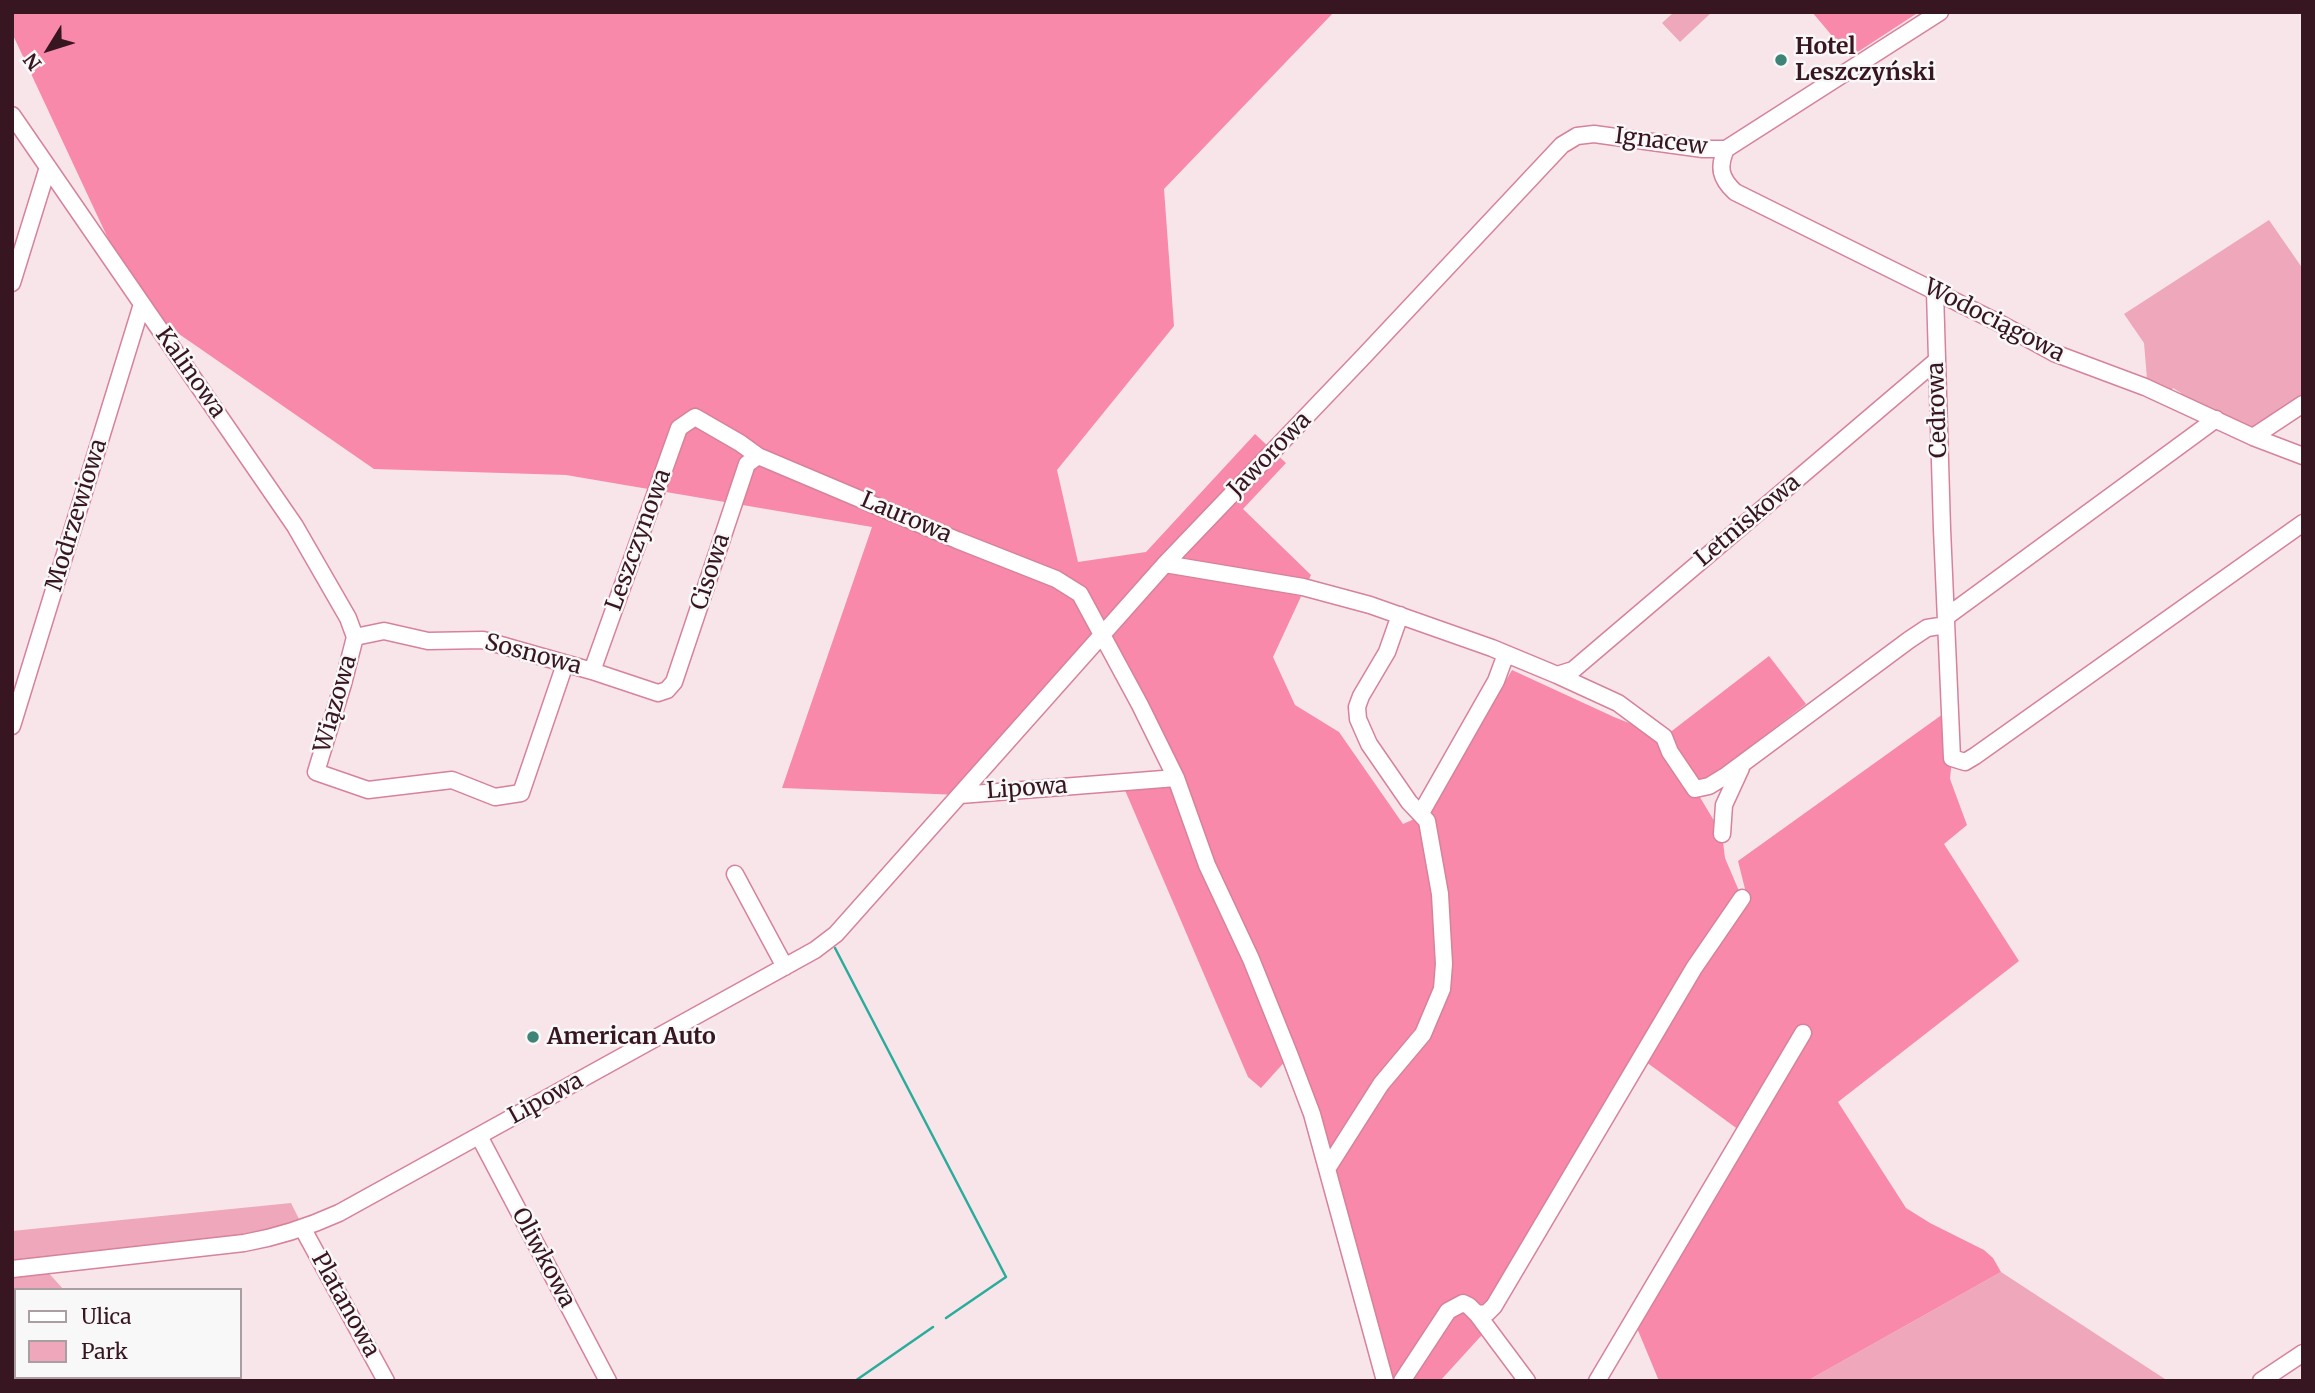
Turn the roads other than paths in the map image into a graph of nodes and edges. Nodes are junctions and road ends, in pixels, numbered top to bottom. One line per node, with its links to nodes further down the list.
1 (1940, 12): 4 (street, Ignacew)
2 (12, 115): 5 (street, Kalinowa)
3 (1594, 134): 4 (street, Ignacew); 17 (street, Jaworowa)
4 (1726, 149): 7 (street, Wodociągowa)
5 (48, 167): 6 (street); 8 (street, Kalinowa)
6 (12, 283)
7 (1935, 291): 9 (street, Cedrowa); 12 (street, Wodociągowa)
8 (142, 304): 21 (street, Kalinowa); 27 (street, Modrzewiowa)
9 (1936, 361): 19 (street, Cedrowa); 25 (street, Letniskowa)
10 (2303, 404): 13 (street)
11 (695, 417): 14 (street, Laurowa); 24 (street, Leszczynowa)
12 (2216, 419): 13 (street, Wodociągowa); 19 (street)
13 (2253, 437): 15 (street, Wodociągowa)
14 (758, 456): 20 (street, Laurowa); 26 (street, Cisowa)
15 (2303, 456)
16 (2303, 523): 19 (street, Cedrowa)
17 (1165, 564): 18 (street); 20 (street, Jaworowa)
18 (1399, 615): 22 (street); 31 (street)
19 (1946, 621): 28 (street)
20 (1102, 634): 29 (street, Laurowa); 30 (street, Jaworowa)
21 (355, 637): 23 (street, Sosnowa); 23 (street, Wiązowa)
22 (1506, 654): 25 (street); 31 (street)
23 (565, 664): 24 (street, Sosnowa)
24 (592, 671): 26 (street, Sosnowa)
25 (1557, 675): 28 (street)
26 (667, 690)
27 (12, 726)
28 (1746, 760): 32 (street)
29 (1176, 778): 30 (street, Lipowa); 38 (street, Laurowa)
30 (960, 794): 35 (street, Lipowa)
31 (1421, 813): 38 (street)
32 (1722, 834)
33 (735, 874): 35 (street)
34 (1742, 898): 41 (street)
35 (785, 967): 37 (street, Lipowa)
36 (1803, 1033): 48 (street)
37 (479, 1136): 39 (street, Lipowa); 44 (street, Oliwkowa)
38 (1327, 1169): 45 (street, Laurowa)
39 (303, 1229): 40 (street, Lipowa); 43 (street, Platanowa)
40 (12, 1269)
41 (1477, 1314): 46 (street); 47 (street)
42 (2303, 1353): 49 (street)
43 (386, 1381)
44 (608, 1381)
45 (1385, 1381)
46 (1402, 1381)
47 (1527, 1381)
48 (1597, 1381)
49 (2260, 1381)

